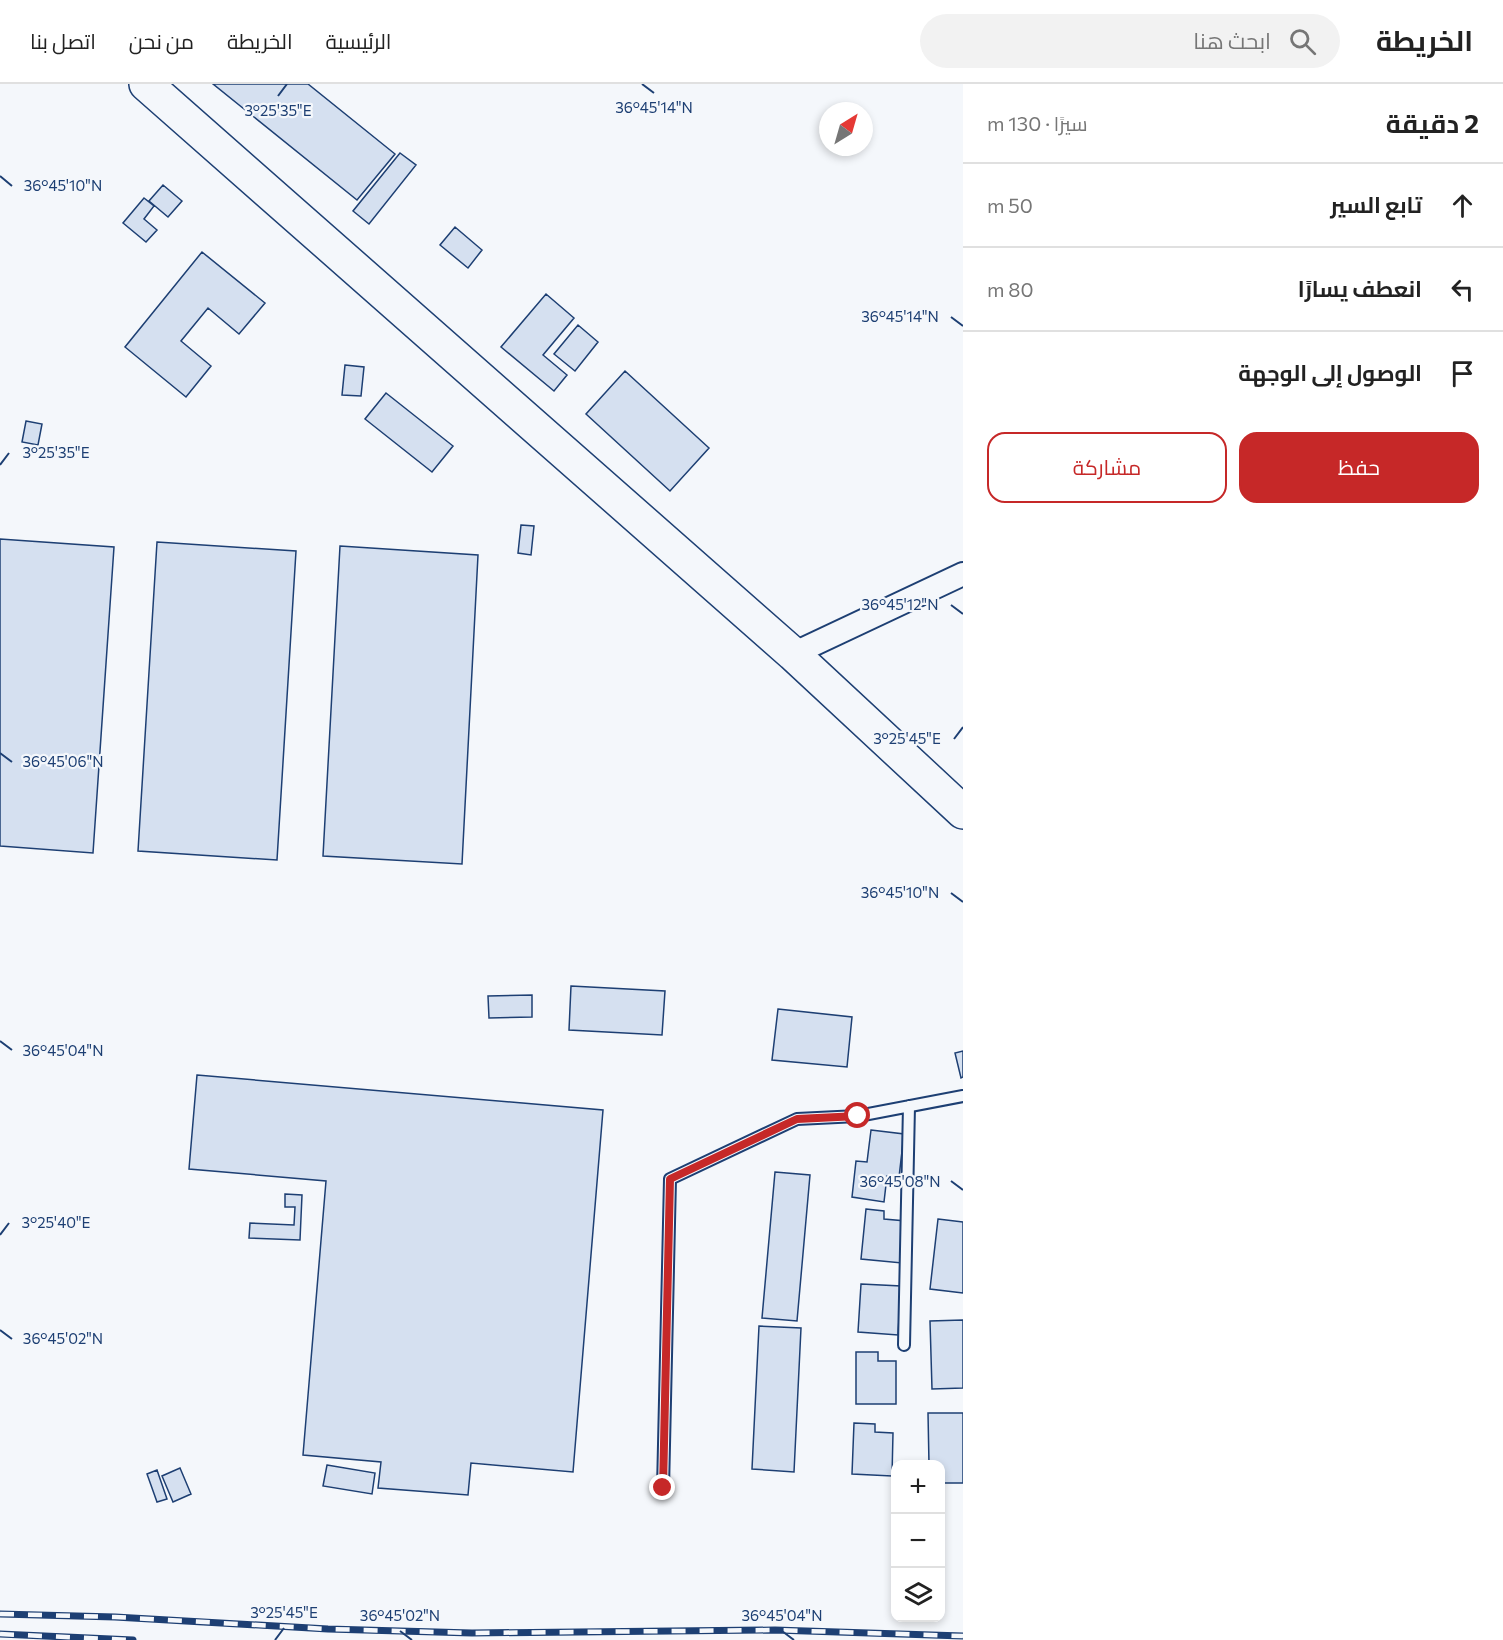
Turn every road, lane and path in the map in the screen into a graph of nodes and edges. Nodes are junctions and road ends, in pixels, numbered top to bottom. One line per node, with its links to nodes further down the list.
1 (146, 84): 3 (main road)
2 (963, 574): 3 (street)
3 (793, 654): 4 (main road)
4 (963, 812)
5 (963, 1096): 6 (lane)
6 (909, 1107): 7 (lane); 8 (lane)
7 (904, 1345)
8 (663, 1488)

